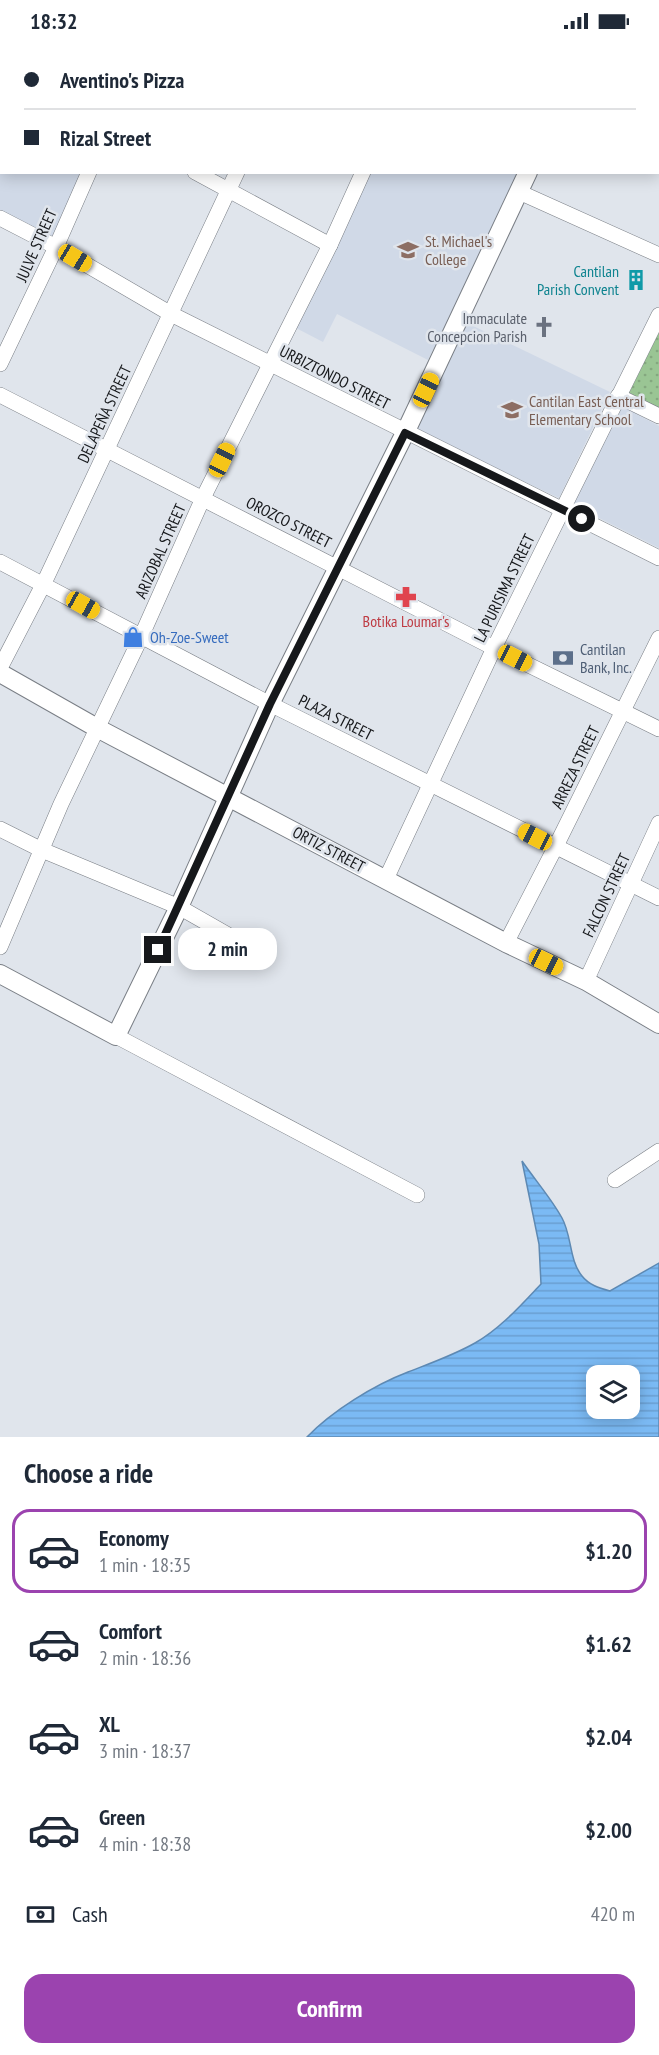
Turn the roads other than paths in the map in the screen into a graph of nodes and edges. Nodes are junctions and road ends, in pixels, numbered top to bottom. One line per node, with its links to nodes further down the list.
1 (88, 174): 10 (street, JULVE STREET)
2 (198, 174): 6 (street)
3 (236, 174): 6 (street, DELAPEÑA STREET)
4 (362, 174): 9 (street, ARIZOBAL STREET)
5 (527, 174): 7 (street)
6 (228, 191): 9 (street); 12 (street, DELAPEÑA STREET)
7 (519, 192): 11 (street); 19 (street)
8 (0, 218): 10 (street, URBIZTONDO STREET)
9 (330, 245): 14 (street, ARIZOBAL STREET)
10 (56, 247): 12 (street, URBIZTONDO STREET); 15 (street, JULVE STREET)
11 (659, 255)
12 (171, 314): 14 (street, URBIZTONDO STREET); 20 (street, DELAPEÑA STREET)
13 (659, 315): 17 (street, LA PURISIMA STREET)
14 (270, 363): 19 (street, URBIZTONDO STREET); 21 (street, ARIZOBAL STREET)
15 (0, 364)
16 (0, 395): 20 (street, OROZCO STREET)
17 (618, 396): 18 (street); 22 (street, LA PURISIMA STREET)
18 (659, 416)
19 (405, 433): 22 (street, URBIZTONDO STREET); 25 (street)
20 (106, 450): 21 (street, OROZCO STREET); 26 (street, DELAPEÑA STREET)
21 (203, 498): 25 (street, OROZCO STREET); 27 (street, ARIZOBAL STREET)
22 (562, 509): 23 (street, URBIZTONDO STREET); 29 (street, LA PURISIMA STREET)
23 (659, 558)
24 (0, 562): 26 (street, PLAZA STREET)
25 (338, 566): 29 (street, OROZCO STREET); 32 (street)
26 (44, 583): 27 (street, PLAZA STREET); 30 (street, DELAPEÑA STREET)
27 (141, 637): 32 (street, PLAZA STREET); 34 (street, ARIZOBAL STREET)
28 (659, 638): 33 (street, ARREZA STREET)
29 (494, 648): 33 (street, OROZCO STREET); 36 (street, LA PURISIMA STREET)
30 (0, 668)
31 (0, 673): 34 (street, ORTIZ STREET)
32 (270, 704): 36 (street, PLAZA STREET); 37 (street)
33 (622, 712): 35 (street, OROZCO STREET); 40 (street, ARREZA STREET)
34 (97, 728): 37 (street, ORTIZ STREET); 41 (street, ARIZOBAL STREET)
35 (659, 729)
36 (431, 785): 40 (street, PLAZA STREET); 42 (street, LA PURISIMA STREET)
37 (228, 796): 42 (street, ORTIZ STREET); 45 (street)
38 (659, 823): 43 (street, FALCON STREET)
39 (0, 829): 41 (street)
40 (555, 848): 43 (street, PLAZA STREET); 46 (street, ARREZA STREET)
41 (42, 850): 45 (street); 47 (street, ARIZOBAL STREET)
42 (386, 879): 46 (street, ORTIZ STREET)
43 (630, 885): 44 (street, PLAZA STREET); 50 (street, FALCON STREET)
44 (659, 898)
45 (179, 906): 48 (street); 52 (street)
46 (506, 943): 50 (street, ORTIZ STREET)
47 (0, 947)
48 (256, 951)
49 (0, 974): 52 (street)
50 (586, 981): 51 (street, ORTIZ STREET)
51 (659, 1024)
52 (116, 1036): 55 (street)
53 (659, 1151): 54 (street)
54 (615, 1180)
55 (417, 1195)

